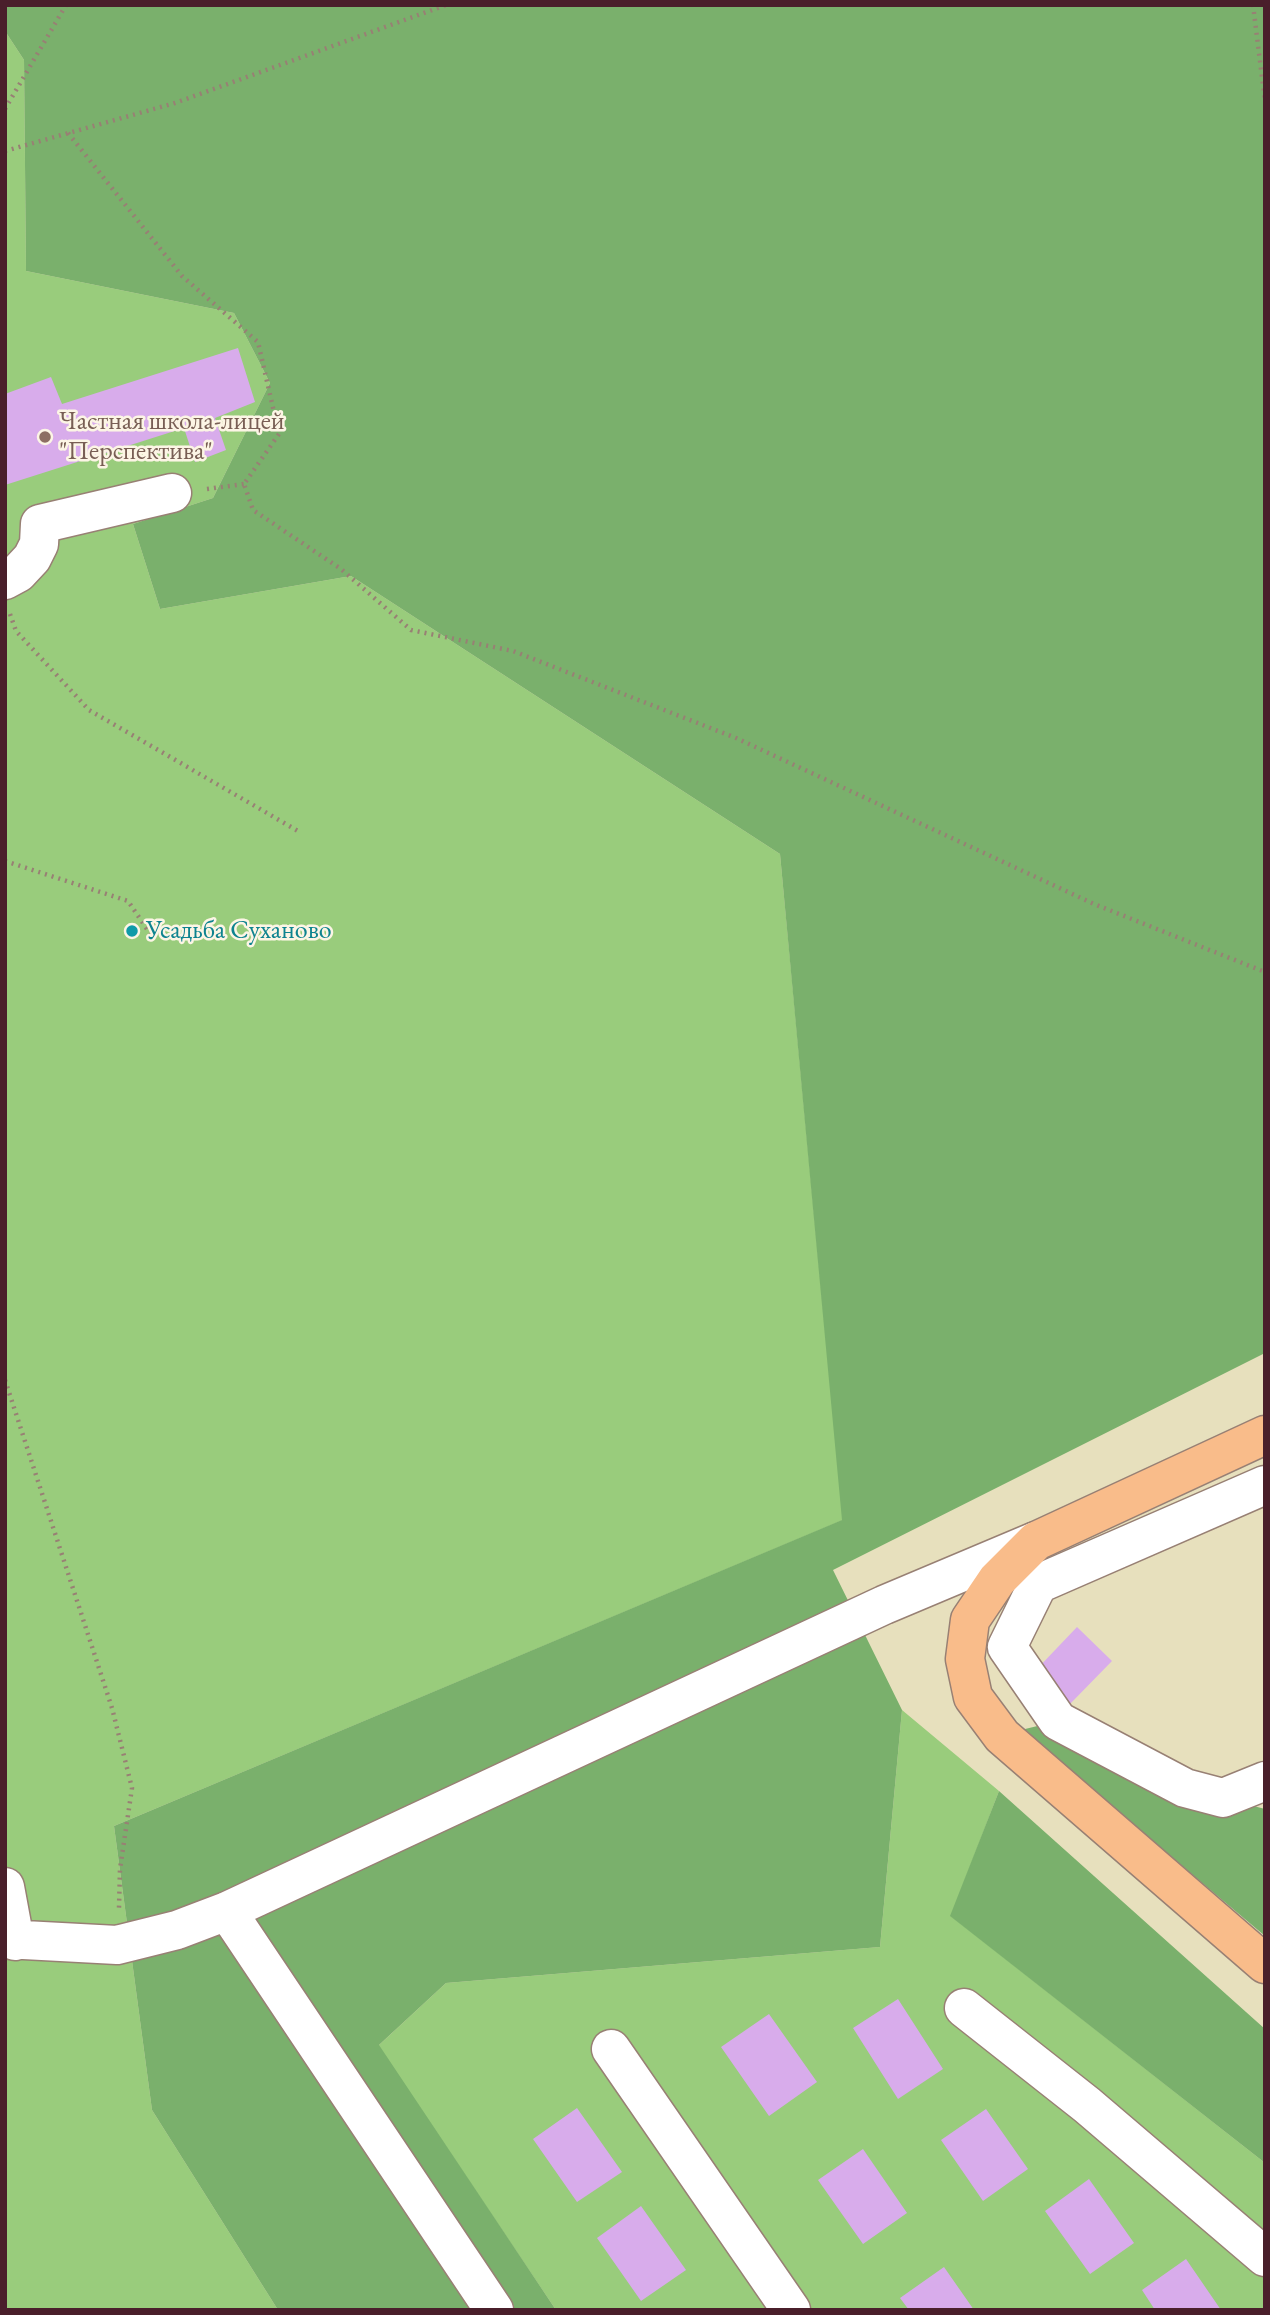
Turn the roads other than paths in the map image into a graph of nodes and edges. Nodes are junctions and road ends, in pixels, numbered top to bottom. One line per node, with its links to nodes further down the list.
1 (172, 493): 2 (street)
2 (5, 580)
3 (1265, 1435): 5 (main road)
4 (1265, 1485): 6 (street)
5 (1036, 1541): 8 (street); 10 (main road)
6 (1265, 1781)
7 (5, 1886): 9 (street)
8 (227, 1911): 9 (street); 14 (street)
9 (10, 1940)
10 (1265, 1964)
11 (964, 2008): 13 (street)
12 (611, 2049): 15 (street)
13 (1265, 2257)
14 (494, 2310)
15 (790, 2310)

